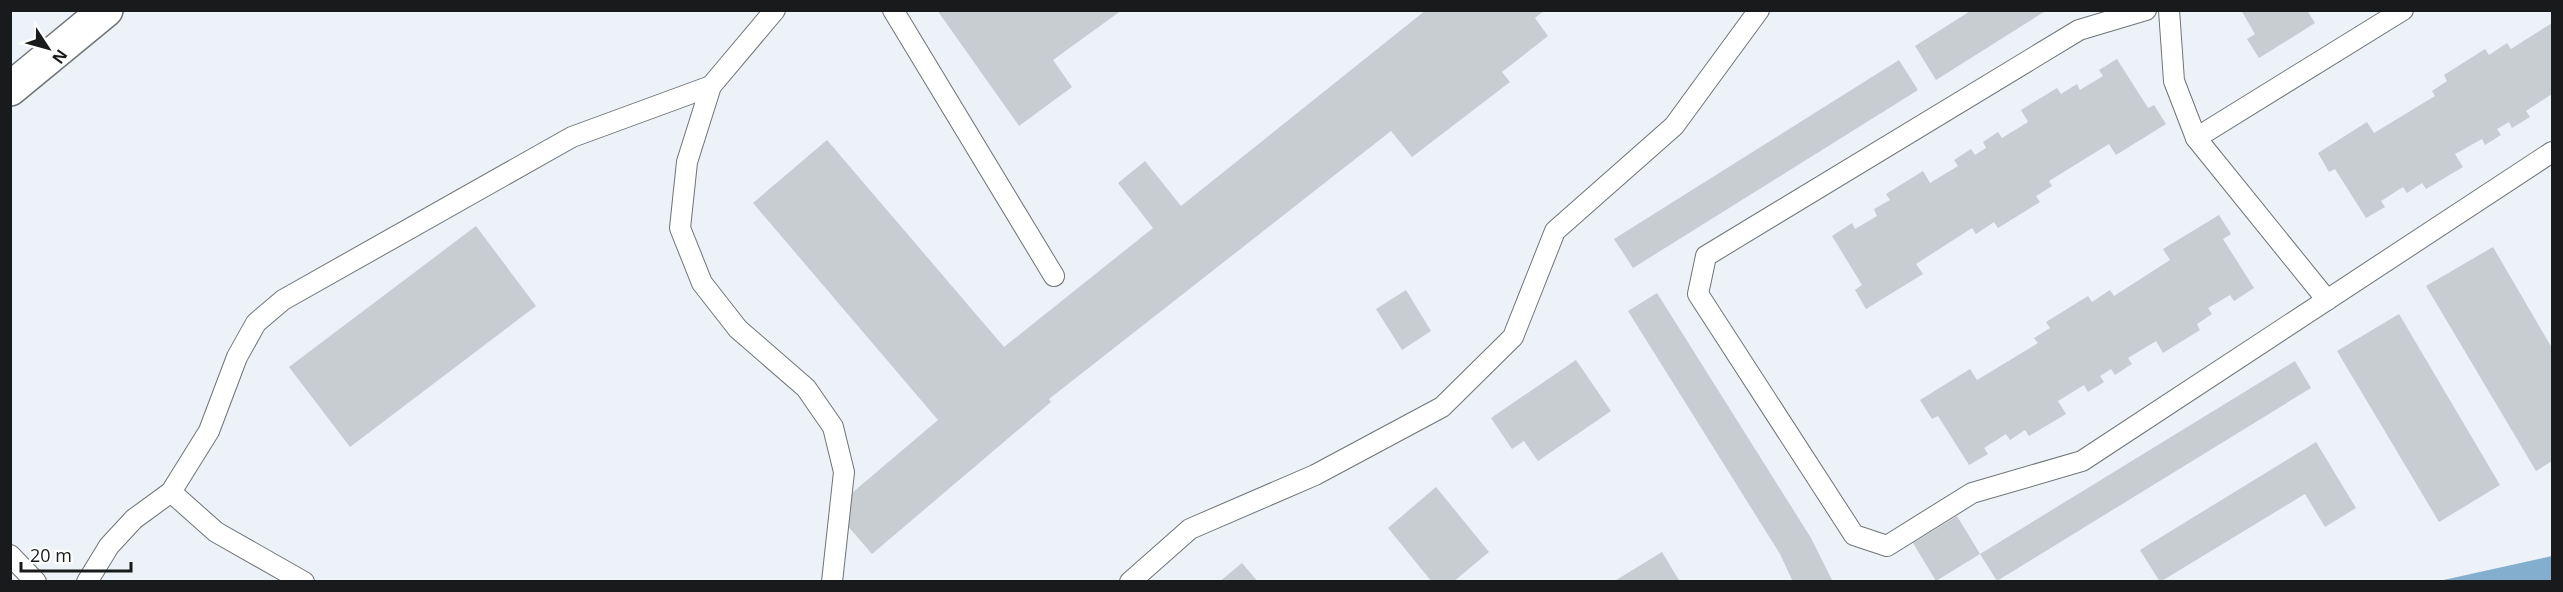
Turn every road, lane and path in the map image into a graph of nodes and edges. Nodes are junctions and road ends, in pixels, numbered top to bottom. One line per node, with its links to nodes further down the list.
1 (106, 10): 9 (street)
2 (775, 10): 8 (lane)
3 (893, 10): 12 (lane)
4 (1759, 10): 20 (lane)
5 (2146, 10): 13 (lane)
6 (2169, 10): 10 (lane)
7 (2403, 10): 10 (lane)
8 (711, 86): 14 (lane); 19 (lane)
9 (10, 89)
10 (2196, 138): 13 (lane)
11 (2553, 152): 13 (lane)
12 (1053, 276)
13 (2327, 300)
14 (171, 492): 17 (lane); 18 (lane)
15 (10, 555): 16 (lane)
16 (36, 582)
17 (87, 582)
18 (304, 582)
19 (832, 582)
20 (1130, 582)

